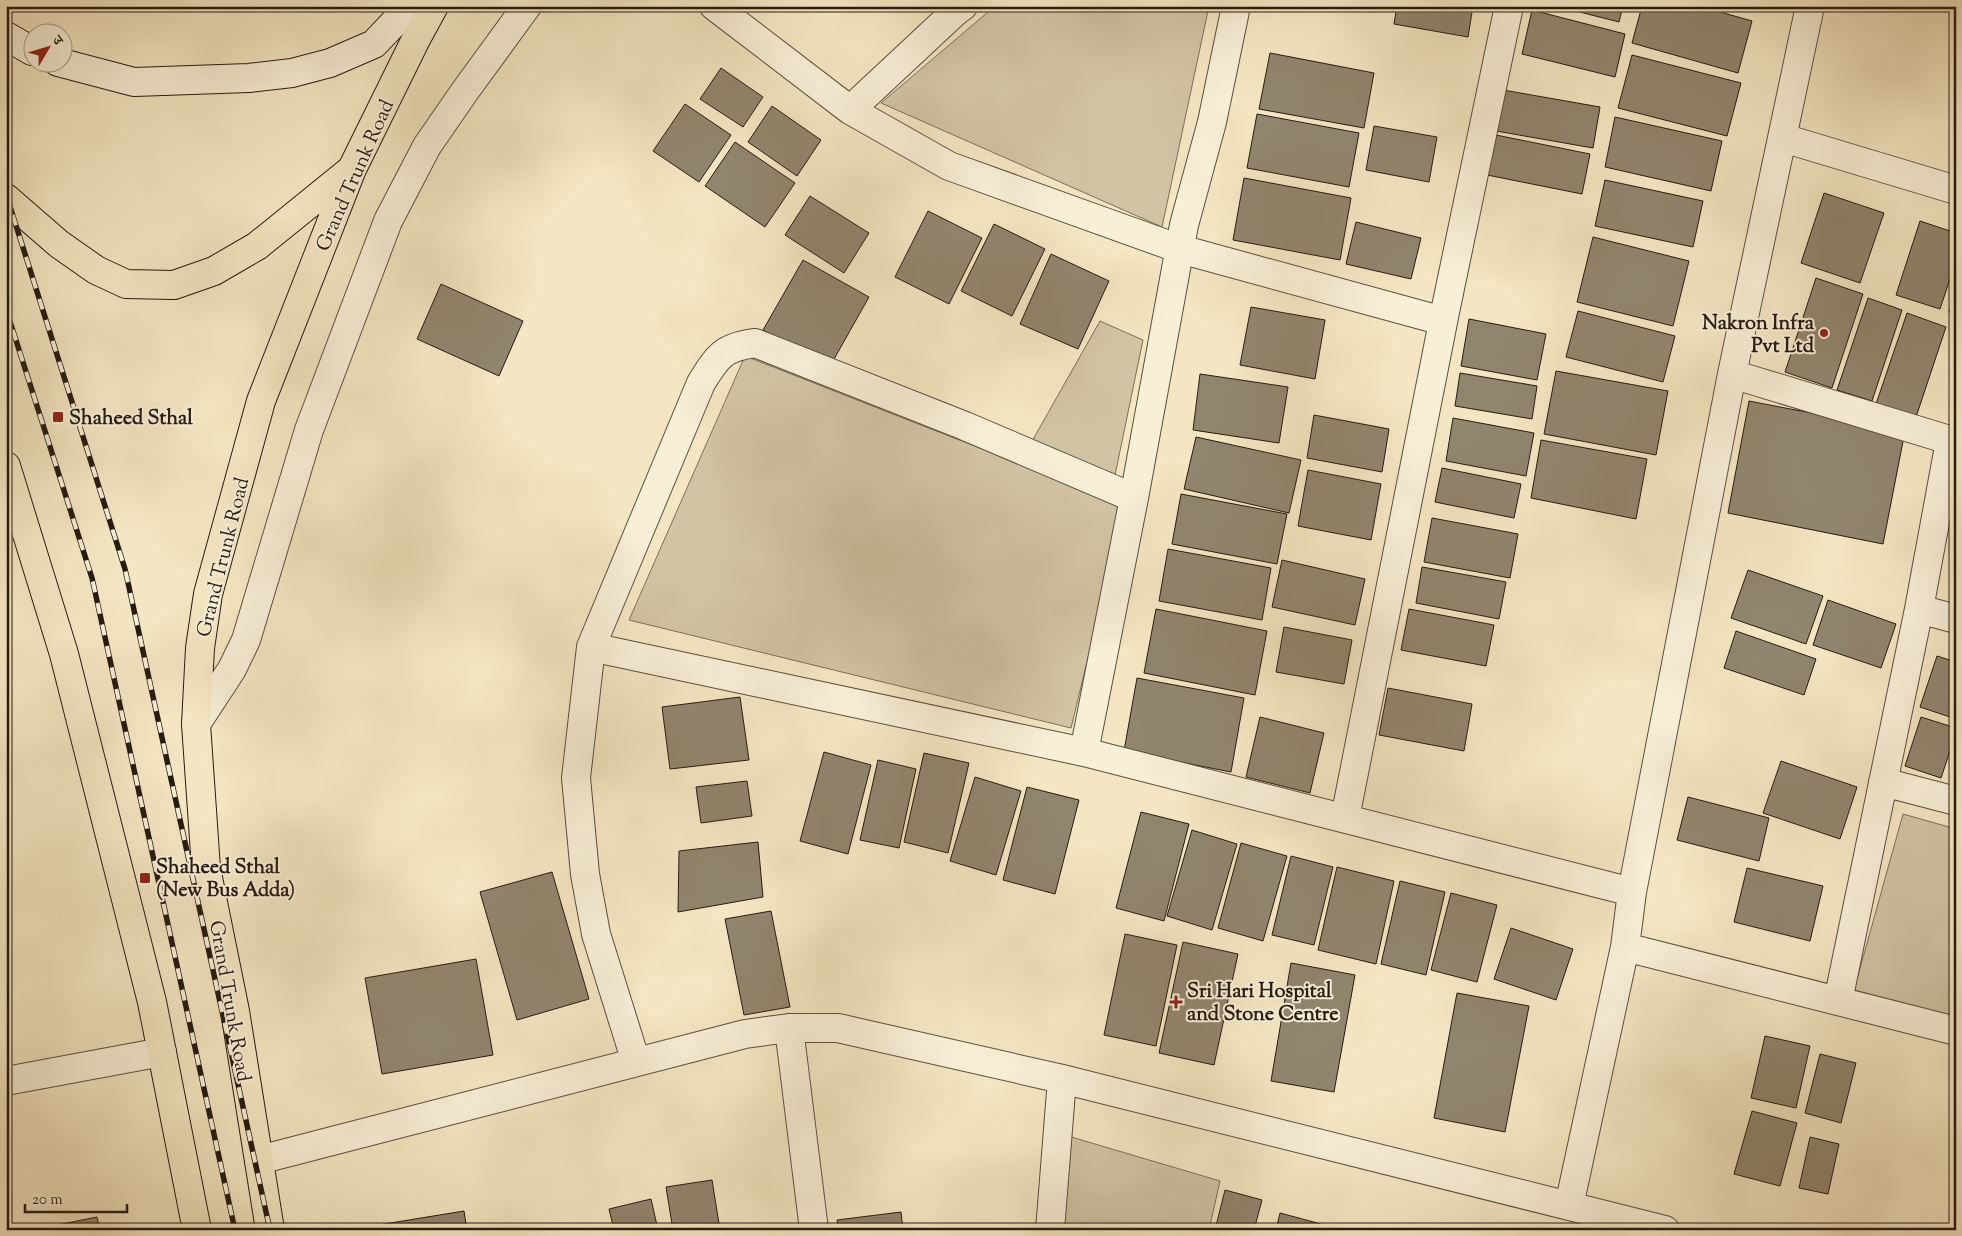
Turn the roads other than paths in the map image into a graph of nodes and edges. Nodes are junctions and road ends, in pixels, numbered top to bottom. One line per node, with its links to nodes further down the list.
1 (410, 6): 11 (street)
2 (434, 6): 14 (highway, Grand Trunk Road)
3 (527, 6): 26 (street)
4 (714, 6): 12 (street)
5 (963, 6): 12 (street)
6 (1236, 6): 17 (street)
7 (1509, 6): 18 (street)
8 (1810, 6): 13 (street)
9 (6, 36): 10 (street)
10 (22, 45)
11 (72, 66)
12 (850, 110): 17 (street)
13 (1783, 138): 15 (street); 19 (street)
14 (352, 169): 16 (highway); 26 (highway, Grand Trunk Road)
15 (1956, 190)
16 (6, 198)
17 (1180, 249): 18 (street); 22 (street)
18 (1443, 321): 30 (street)
19 (1732, 374): 20 (street); 31 (street)
20 (1953, 441): 23 (street)
21 (6, 466): 36 (highway)
22 (1134, 498): 25 (street); 27 (street)
23 (1919, 608): 24 (street); 28 (street)
24 (1956, 619)
25 (590, 647): 27 (street); 37 (street)
26 (196, 724): 40 (highway, Grand Trunk Road)
27 (1084, 752): 30 (street)
28 (1883, 782): 29 (street); 33 (street)
29 (1956, 802)
30 (1345, 818): 31 (street)
31 (1632, 892): 32 (street)
32 (1625, 947): 33 (street); 41 (street)
33 (1838, 1001): 35 (street)
34 (789, 1028): 37 (street); 38 (street); 44 (street)
35 (1956, 1031)
36 (162, 1052): 39 (street); 42 (highway)
37 (636, 1062): 40 (street)
38 (1062, 1079): 41 (street); 45 (street)
39 (6, 1081)
40 (258, 1160): 43 (highway, Grand Trunk Road)
41 (1568, 1206): 46 (street)
42 (196, 1230)
43 (270, 1230)
44 (814, 1230)
45 (1050, 1230)
46 (1664, 1230)

